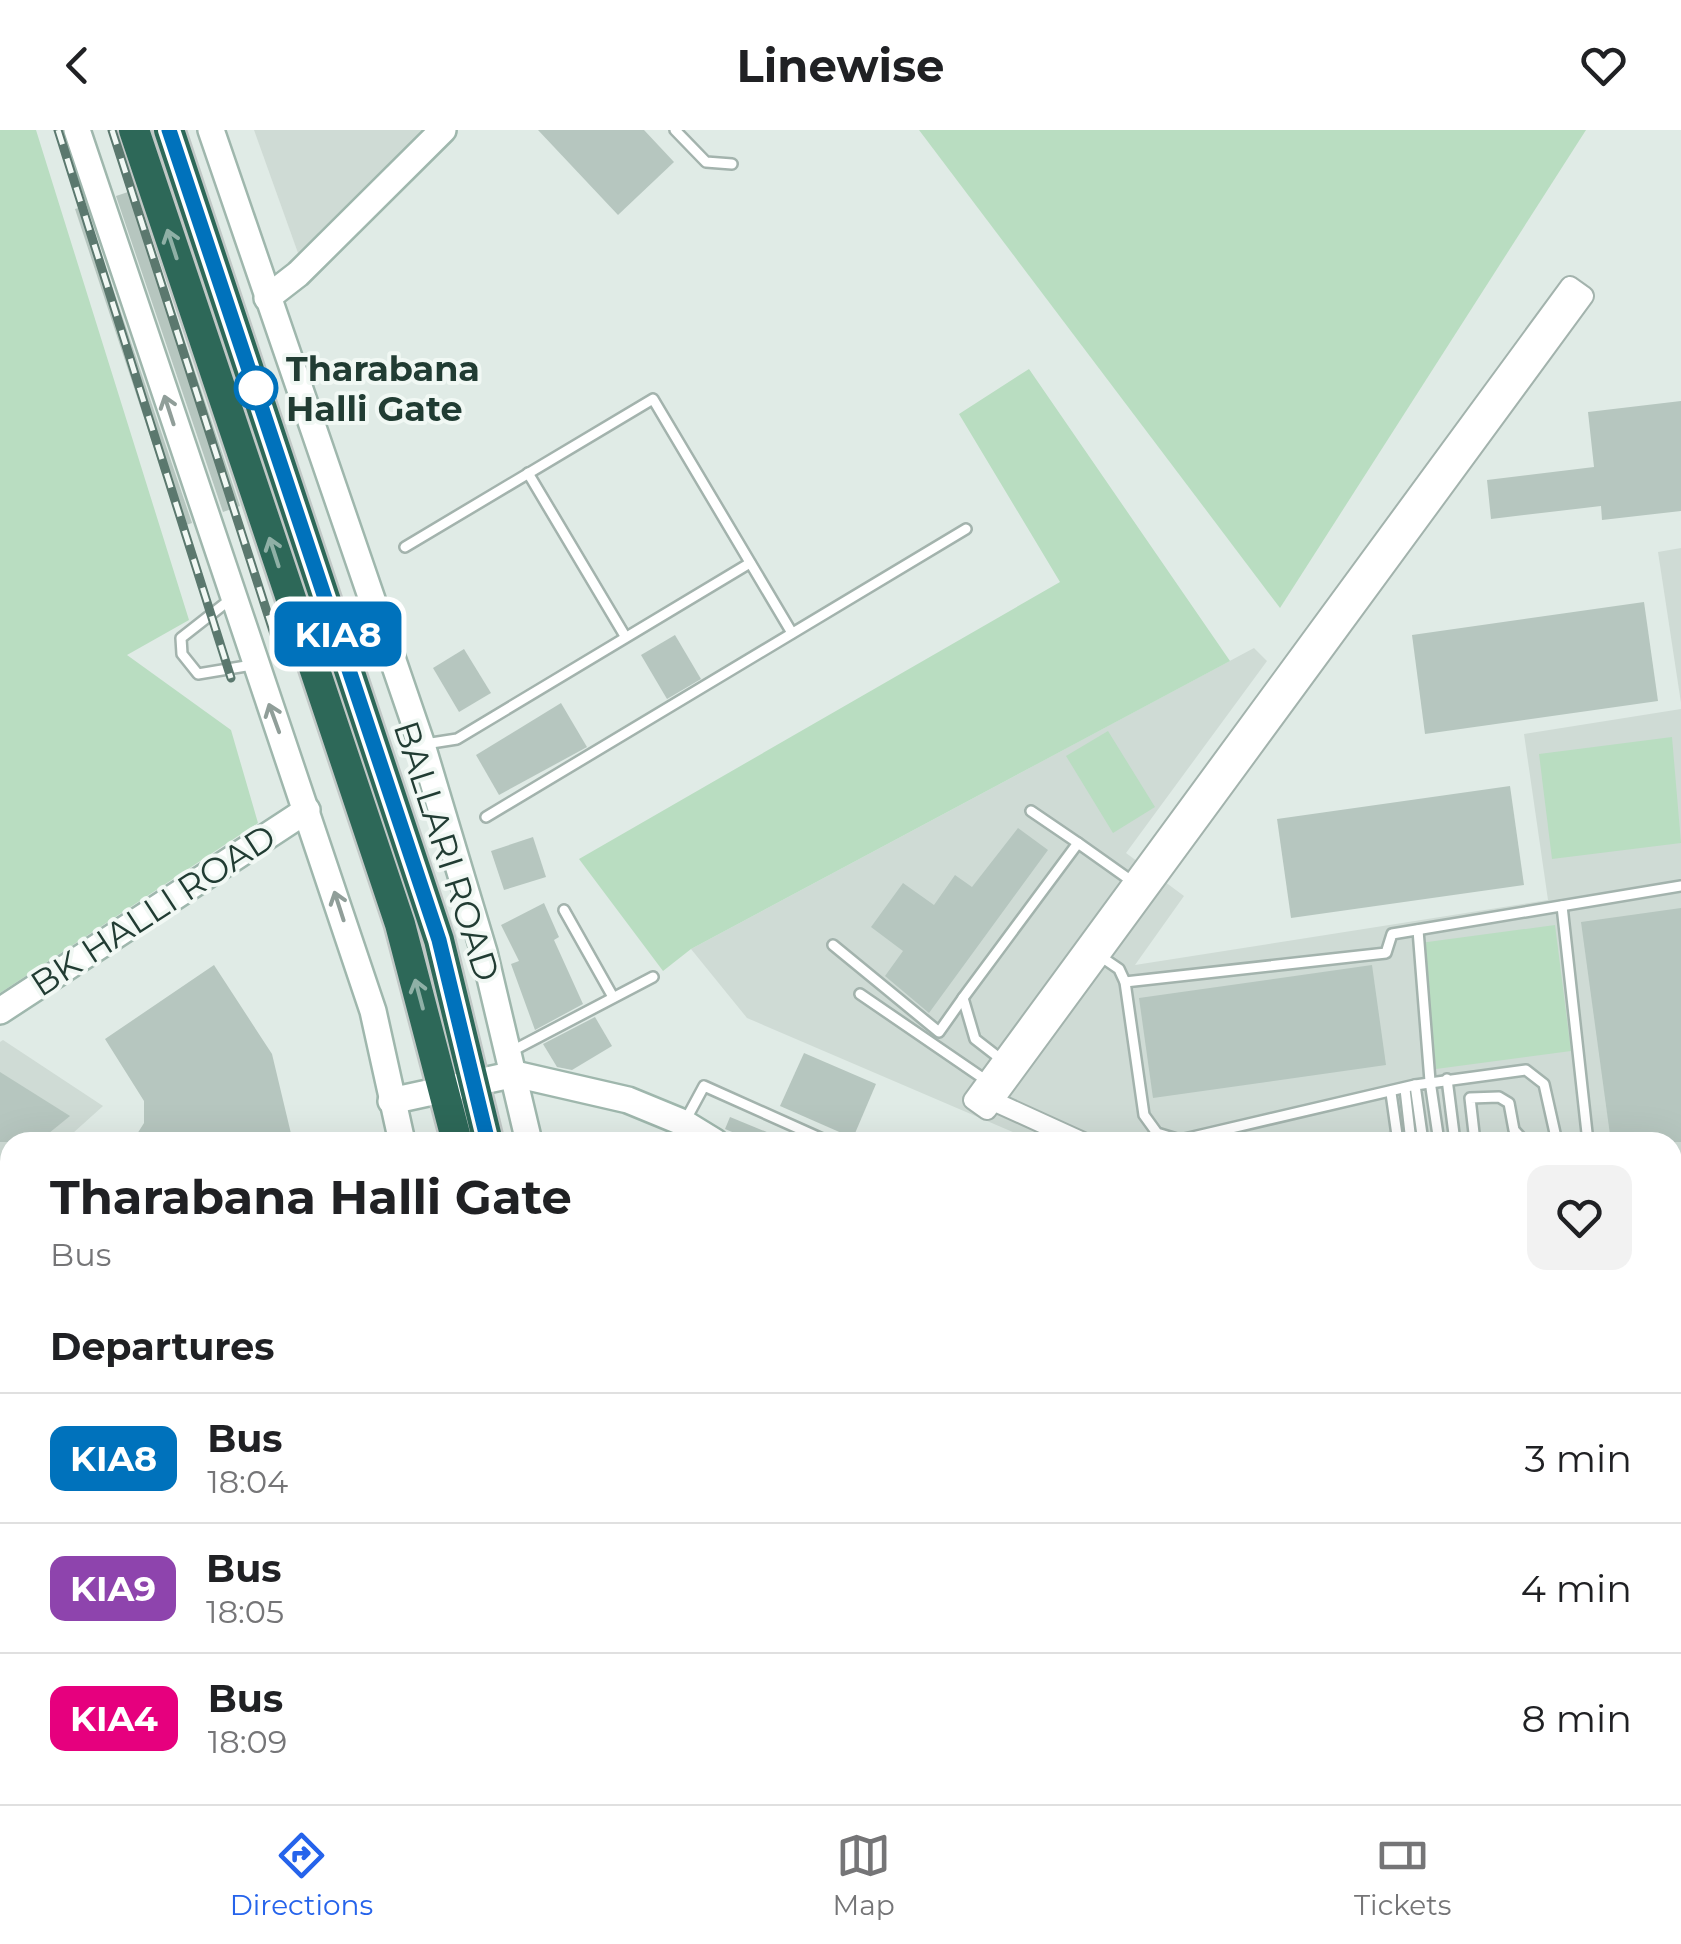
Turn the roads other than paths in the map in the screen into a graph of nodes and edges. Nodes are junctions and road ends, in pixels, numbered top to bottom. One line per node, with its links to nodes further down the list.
1 (77, 130): 13 (street, one-way to 1)
2 (134, 130): 44 (highway, BALLARI ROAD, one-way to 2)
3 (169, 130): 40 (highway, BALLARI ROAD)
4 (210, 130): 8 (street)
5 (442, 130): 8 (street)
6 (676, 130): 7 (lane)
7 (732, 164)
8 (267, 298): 17 (street)
9 (528, 473): 11 (lane); 12 (lane); 15 (lane)
10 (966, 529): 14 (lane)
11 (405, 547)
12 (750, 563): 14 (lane); 15 (lane)
13 (232, 598): 16 (street); 16 (lane)
14 (792, 634): 20 (lane)
15 (624, 636): 17 (lane)
16 (255, 664): 18 (street, one-way to 16)
17 (422, 745): 38 (street)
18 (306, 810): 34 (street, BK HALLI ROAD); 46 (street, one-way to 18)
19 (1031, 811): 21 (lane)
20 (486, 817)
21 (1078, 843): 22 (lane); 33 (lane)
22 (1133, 882): 28 (street); 37 (street)
23 (1681, 886): 24 (lane)
24 (1562, 906): 26 (lane); 66 (lane)
25 (564, 910): 32 (lane)
26 (1418, 930): 30 (lane); 42 (lane)
27 (833, 945): 35 (lane)
28 (1100, 956): 30 (lane); 47 (street)
29 (653, 977): 32 (lane)
30 (1125, 982): 56 (lane)
31 (860, 994): 36 (lane)
32 (613, 998): 38 (lane)
33 (963, 998): 35 (lane); 37 (lane)
34 (0, 1011)
35 (938, 1032): 36 (lane)
36 (931, 1043): 41 (lane)
37 (1002, 1060): 41 (street)
38 (512, 1063): 40 (street); 51 (street); 52 (street)
39 (1446, 1079): 42 (lane); 62 (lane); 65 (lane)
40 (476, 1080): 44 (street); 50 (highway, BALLARI ROAD)
41 (986, 1081): 47 (street)
42 (1430, 1081): 43 (lane); 61 (lane)
43 (1410, 1087): 45 (lane); 59 (lane); 60 (lane)
44 (445, 1088): 46 (street); 49 (highway, BALLARI ROAD)
45 (1392, 1093): 57 (lane); 58 (lane)
46 (391, 1101): 48 (street)
47 (984, 1104): 55 (street)
48 (399, 1132)
49 (455, 1132)
50 (486, 1132)
51 (527, 1132)
52 (671, 1132)
53 (685, 1132): 54 (lane)
54 (807, 1132)
55 (1057, 1132)
56 (1156, 1132)
57 (1216, 1132)
58 (1397, 1132)
59 (1411, 1132)
60 (1421, 1132)
61 (1438, 1132)
62 (1454, 1132)
63 (1474, 1132): 64 (lane)
64 (1516, 1132)
65 (1555, 1132)
66 (1587, 1132)

